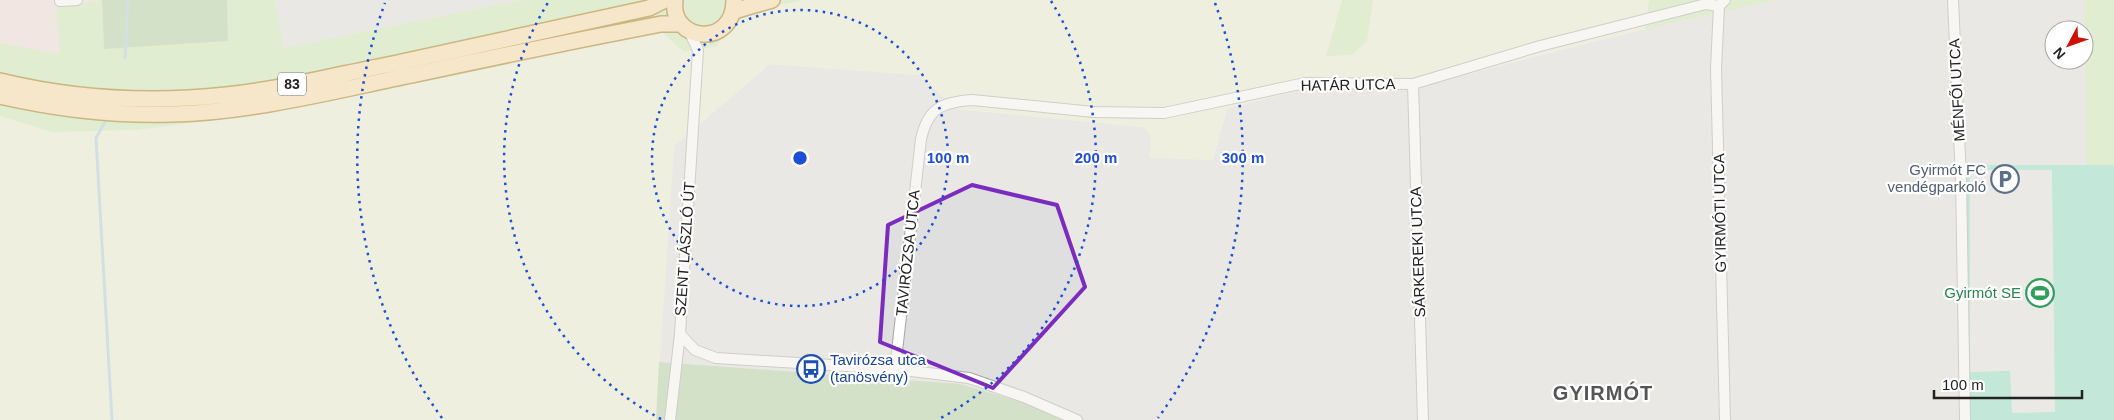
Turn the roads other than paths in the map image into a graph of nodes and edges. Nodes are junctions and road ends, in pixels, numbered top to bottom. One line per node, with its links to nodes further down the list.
1 (77, 0): 6 (street)
2 (665, 0): 12 (main road, 83)
3 (675, 0): 9 (main road)
4 (772, 0): 8 (main road)
5 (1953, 0): 22 (street, MÉNFŐI UTCA)
6 (60, 1)
7 (1722, 3): 13 (street, HATÁR UTCA); 21 (street, GYIRMÓTI UTCA)
8 (734, 5): 10 (main road)
9 (685, 27): 10 (main road, 83); 11 (street, SZENT LÁSZLÓ ÚT); 14 (main road, 83)
10 (716, 33): 11 (street)
11 (698, 50): 16 (street, SZENT LÁSZLÓ ÚT)
12 (0, 80)
13 (1413, 84): 15 (street, HATÁR UTCA); 20 (street, SÁRKEREKI UTCA)
14 (0, 96)
15 (934, 111): 17 (street, TAVIRÓZSA UTCA)
16 (680, 334): 17 (street, SZENT LÁSZLÓ ÚT); 18 (street)
17 (895, 369): 19 (street, SZENT LÁSZLÓ ÚT)
18 (670, 420)
19 (1077, 420)
20 (1423, 420)
21 (1725, 420)
22 (1965, 420)

